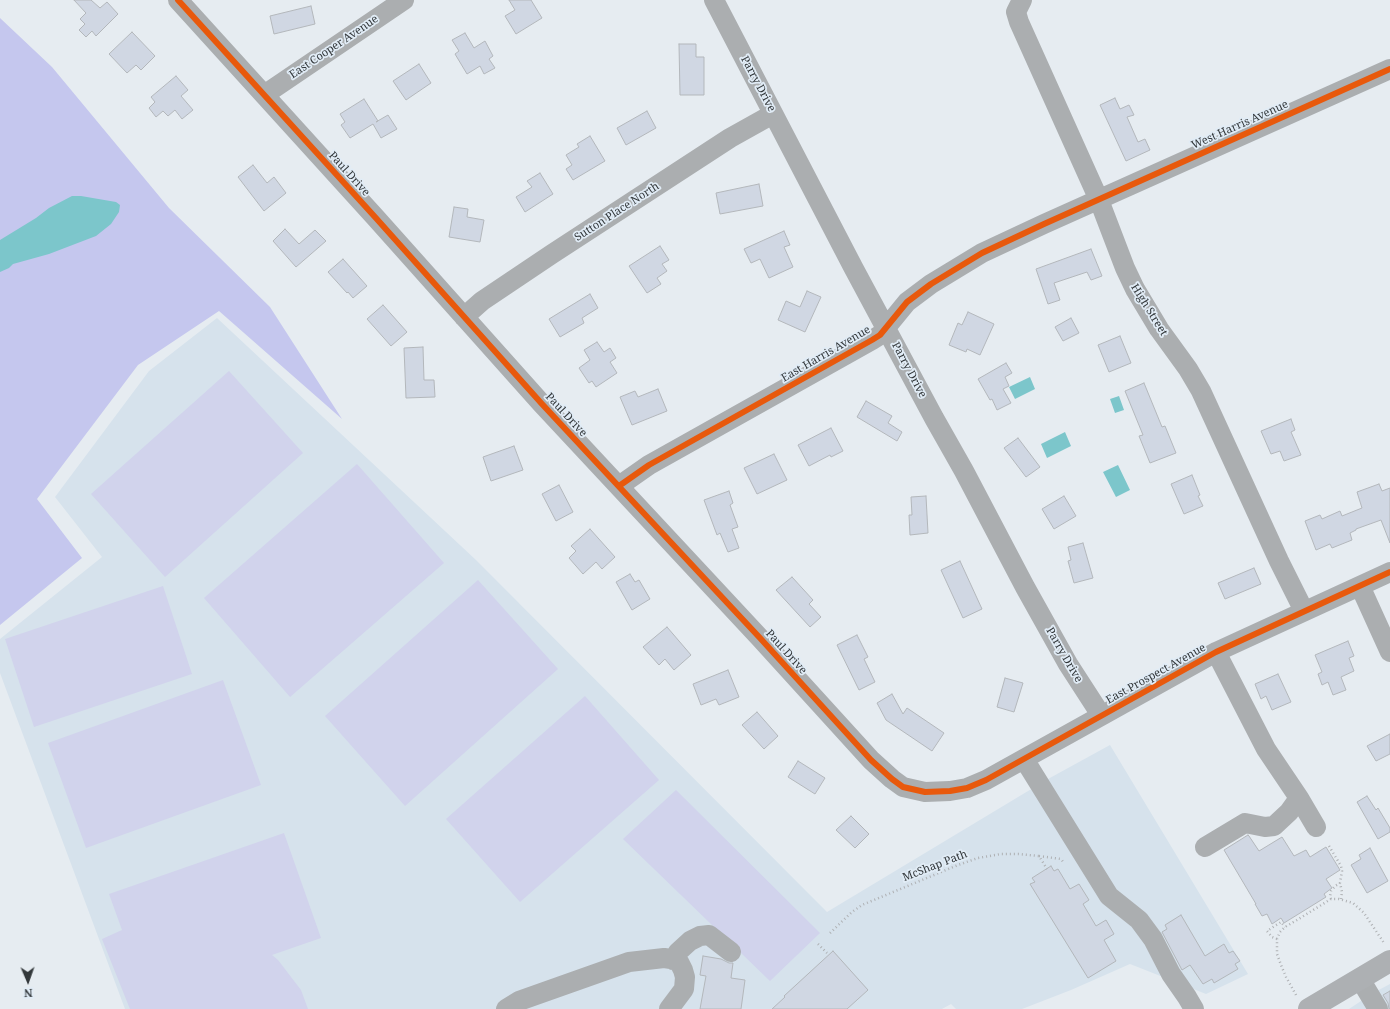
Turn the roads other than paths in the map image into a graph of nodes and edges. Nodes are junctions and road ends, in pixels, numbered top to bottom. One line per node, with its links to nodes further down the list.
1 (178, 0): 6 (street, Paul Drive)
2 (404, 0): 6 (street, East Cooper Avenue)
3 (714, 0): 7 (street, Parry Drive)
4 (1022, 0): 8 (street, High Street)
5 (1390, 69): 8 (street, West Harris Avenue)
6 (264, 95): 9 (street, Paul Drive)
7 (773, 114): 9 (street, Sutton Place North); 10 (street, Parry Drive)
8 (1099, 200): 10 (street, East Harris Avenue); 14 (street, High Street)
9 (464, 317): 11 (street, Paul Drive)
10 (886, 327): 11 (street, East Harris Avenue); 17 (street, Parry Drive)
11 (619, 486): 19 (street, Paul Drive)
12 (1390, 572): 13 (street, East Prospect Avenue)
13 (1360, 586): 14 (street, East Prospect Avenue); 16 (street)
14 (1304, 611): 15 (street, East Prospect Avenue)
15 (1216, 652): 17 (street, East Prospect Avenue); 20 (street)
16 (1390, 652)
17 (1101, 715): 18 (street, East Prospect Avenue)
18 (1024, 759): 19 (street, East Prospect Avenue); 31 (street)
19 (967, 788)
20 (1299, 798): 21 (street); 22 (street)
21 (1316, 827)
22 (1205, 848)
23 (731, 952): 25 (street)
24 (1387, 952): 26 (main road)
25 (673, 960): 29 (street); 30 (street)
26 (1360, 979): 28 (main road); 32 (street)
27 (1303, 1002): 28 (main road)
28 (1332, 1003)
29 (506, 1009)
30 (669, 1009)
31 (1194, 1009)
32 (1378, 1009)

